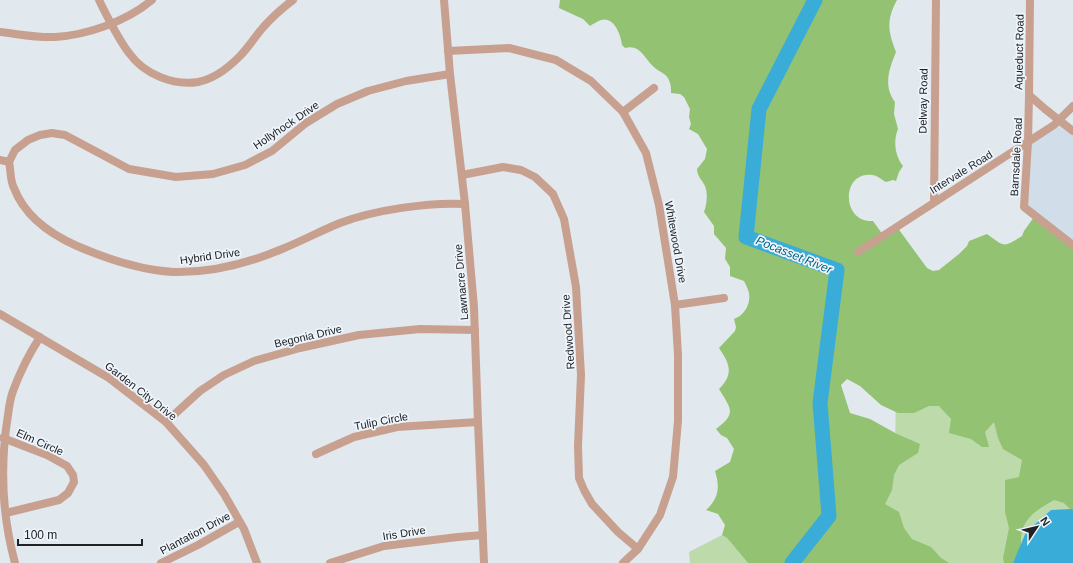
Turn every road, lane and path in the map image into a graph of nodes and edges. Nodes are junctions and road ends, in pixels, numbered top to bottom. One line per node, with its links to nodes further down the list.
1 (99, 0): 7 (street)
2 (152, 0): 7 (street)
3 (293, 0): 7 (street)
4 (444, 0): 9 (street, Lawnacre Drive)
5 (936, 0): 21 (street, Delway Road)
6 (1030, 0): 12 (street, Aqueduct Road)
7 (111, 24): 8 (street)
8 (0, 32)
9 (448, 51): 10 (street, Lawnacre Drive); 14 (street, Whitewood Drive)
10 (450, 74): 19 (street, Hollyhock Drive); 20 (street, Lawnacre Drive)
11 (654, 88): 14 (street)
12 (1029, 95): 15 (street, Aqueduct Road); 17 (street, Barnsdale Road)
13 (1073, 106): 15 (street, Intervale Road)
14 (623, 112): 26 (street, Whitewood Drive)
15 (1060, 120): 16 (street, Aqueduct Road); 17 (street, Intervale Road)
16 (1073, 131)
17 (1028, 142): 21 (street, Intervale Road); 23 (street, Barnsdale Road)
18 (0, 160): 19 (street)
19 (9, 162): 22 (street, Hybrid Drive)
20 (462, 175): 22 (street, Lawnacre Drive); 38 (street, Redwood Drive)
21 (934, 202): 24 (street, Intervale Road)
22 (465, 204): 28 (street, Lawnacre Drive)
23 (1073, 245)
24 (858, 252)
25 (724, 298): 26 (street)
26 (675, 305): 38 (street, Whitewood Drive)
27 (0, 314): 29 (street, Garden City Drive)
28 (475, 330): 30 (street, Begonia Drive); 31 (street, Lawnacre Drive)
29 (40, 337): 30 (street, Garden City Drive); 32 (street)
30 (166, 422): 36 (street, Garden City Drive)
31 (478, 422): 33 (street, Tulip Circle); 37 (street, Lawnacre Drive)
32 (4, 438): 34 (street); 35 (street, Elm Circle)
33 (316, 454)
34 (1, 479): 35 (street)
35 (6, 513): 41 (street)
36 (239, 522): 39 (street, Plantation Drive); 44 (street, Garden City Drive)
37 (483, 535): 40 (street, Iris Drive); 46 (street, Lawnacre Drive)
38 (638, 549): 47 (street, Whitewood Drive)
39 (179, 555): 42 (street, Plantation Drive); 43 (street)
40 (356, 559): 45 (street, Iris Drive)
41 (15, 563)
42 (160, 563)
43 (182, 563)
44 (257, 563)
45 (330, 563)
46 (484, 563)
47 (624, 563)

